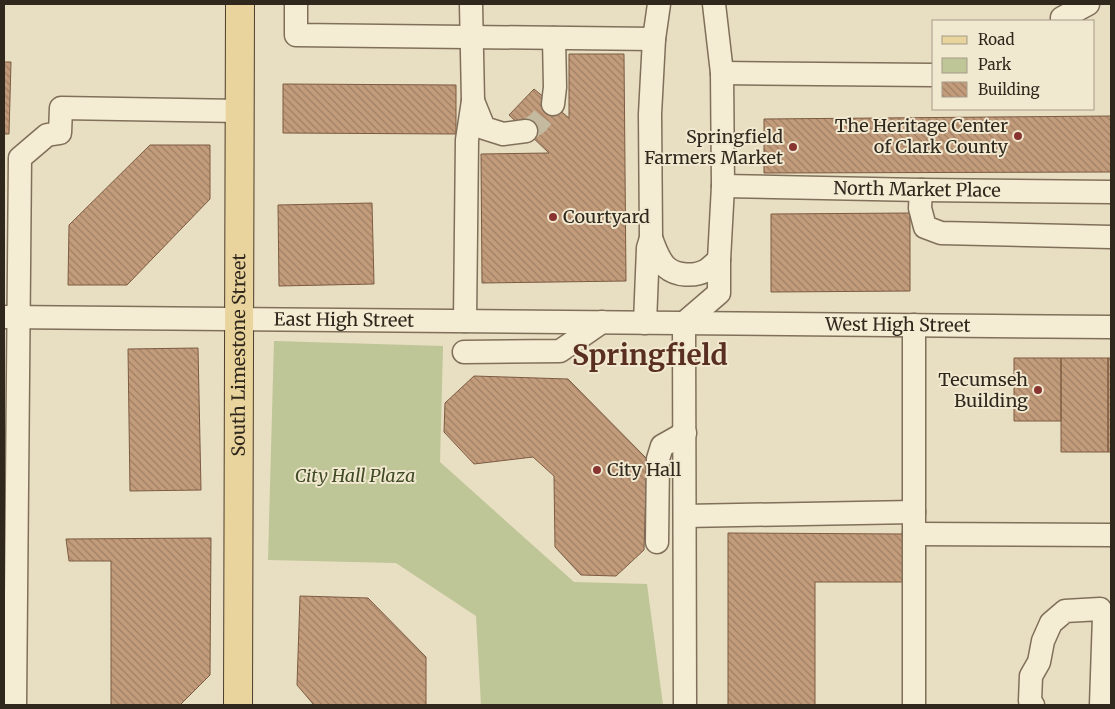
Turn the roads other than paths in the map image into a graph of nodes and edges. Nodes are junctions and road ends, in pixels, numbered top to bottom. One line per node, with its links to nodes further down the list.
1 (240, 4): 15 (main road, South Limestone Street)
2 (296, 4): 8 (street)
3 (471, 4): 8 (street)
4 (659, 4): 10 (street)
5 (714, 4): 11 (street)
6 (1088, 4): 7 (street)
7 (1062, 20)
8 (471, 37): 9 (street); 13 (street)
9 (554, 38): 10 (street); 14 (street)
10 (654, 38): 21 (street)
11 (722, 73): 12 (street); 17 (street)
12 (932, 75)
13 (473, 101): 16 (street); 25 (street)
14 (552, 104)
15 (240, 111): 23 (street); 24 (main road, South Limestone Street)
16 (526, 132)
17 (723, 186): 18 (street, North Market Place); 22 (street)
18 (921, 190): 19 (street, North Market Place); 20 (street)
19 (1111, 192)
20 (1111, 237)
21 (651, 238): 22 (street); 27 (street)
22 (719, 260): 28 (street)
23 (11, 317): 24 (street, East High Street); 38 (street)
24 (239, 319): 25 (street, East High Street); 40 (main road, South Limestone Street)
25 (465, 321): 26 (street, East High Street)
26 (602, 322): 27 (street, East High Street); 31 (street)
27 (645, 323): 28 (street, East High Street)
28 (684, 323): 29 (street, West High Street); 32 (street)
29 (914, 325): 30 (street, West High Street); 33 (street)
30 (1111, 326)
31 (464, 352)
32 (685, 433): 34 (street); 37 (street)
33 (914, 512): 34 (street); 35 (street)
34 (685, 516): 41 (street)
35 (914, 534): 36 (street); 42 (street)
36 (1111, 535)
37 (657, 542)
38 (10, 584): 39 (street)
39 (15, 705)
40 (238, 705)
41 (685, 705)
42 (914, 705)
43 (1033, 705): 44 (street)
44 (1101, 705)

